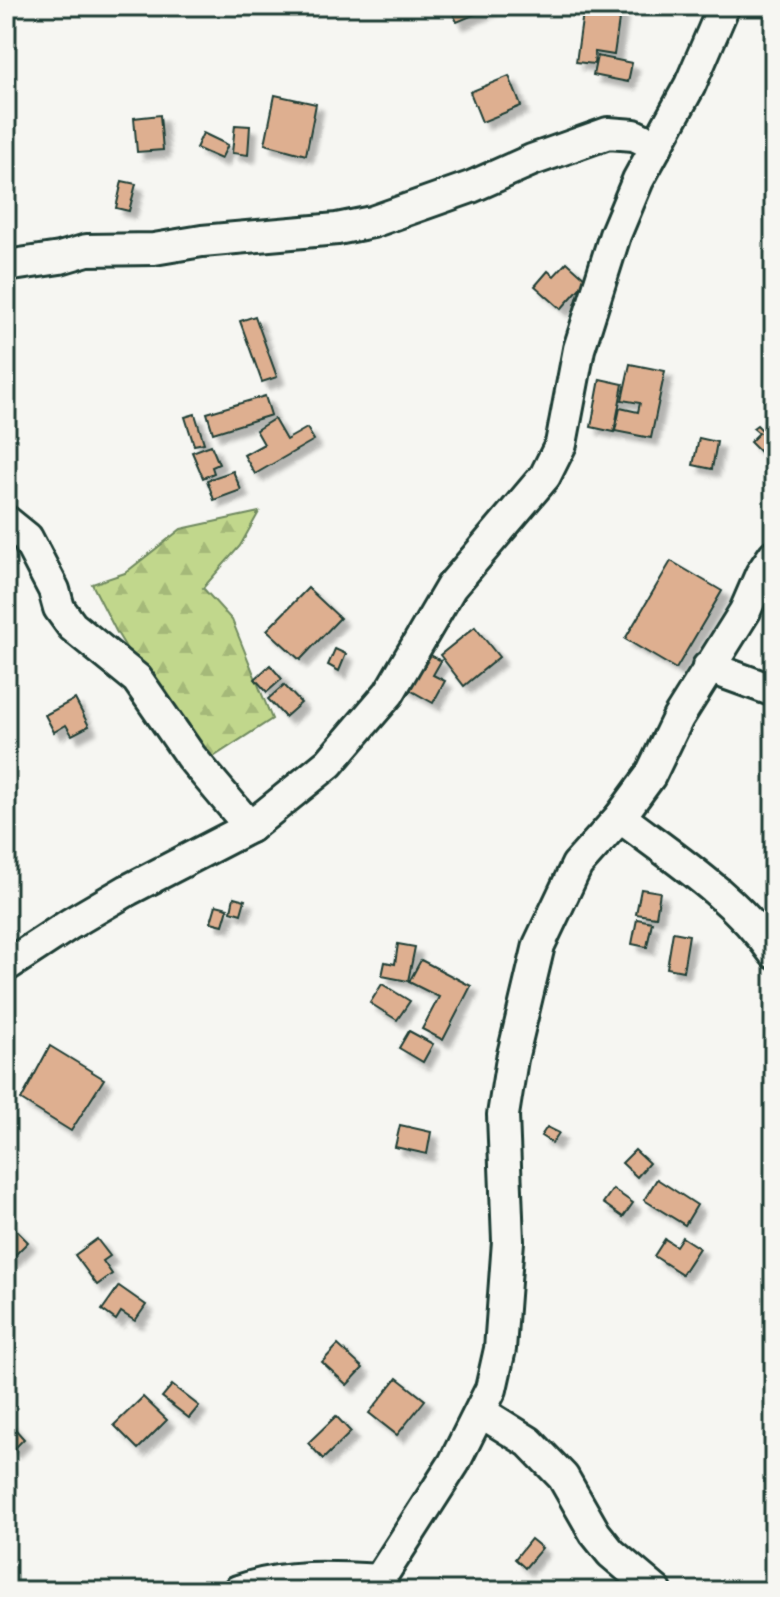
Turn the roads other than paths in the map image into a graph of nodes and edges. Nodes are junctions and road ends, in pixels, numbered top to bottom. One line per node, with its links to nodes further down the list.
1 (724, 6): 2 (street)
2 (657, 146): 3 (street); 9 (street)
3 (6, 266)
4 (6, 521): 9 (street)
5 (770, 570): 6 (street)
6 (708, 667): 7 (street); 8 (street)
7 (774, 691)
8 (620, 817): 10 (street); 12 (street)
9 (250, 827): 11 (street)
10 (774, 953)
11 (6, 966)
12 (481, 1412): 13 (street); 15 (street)
13 (376, 1585): 14 (street)
14 (238, 1591)
15 (656, 1591)

